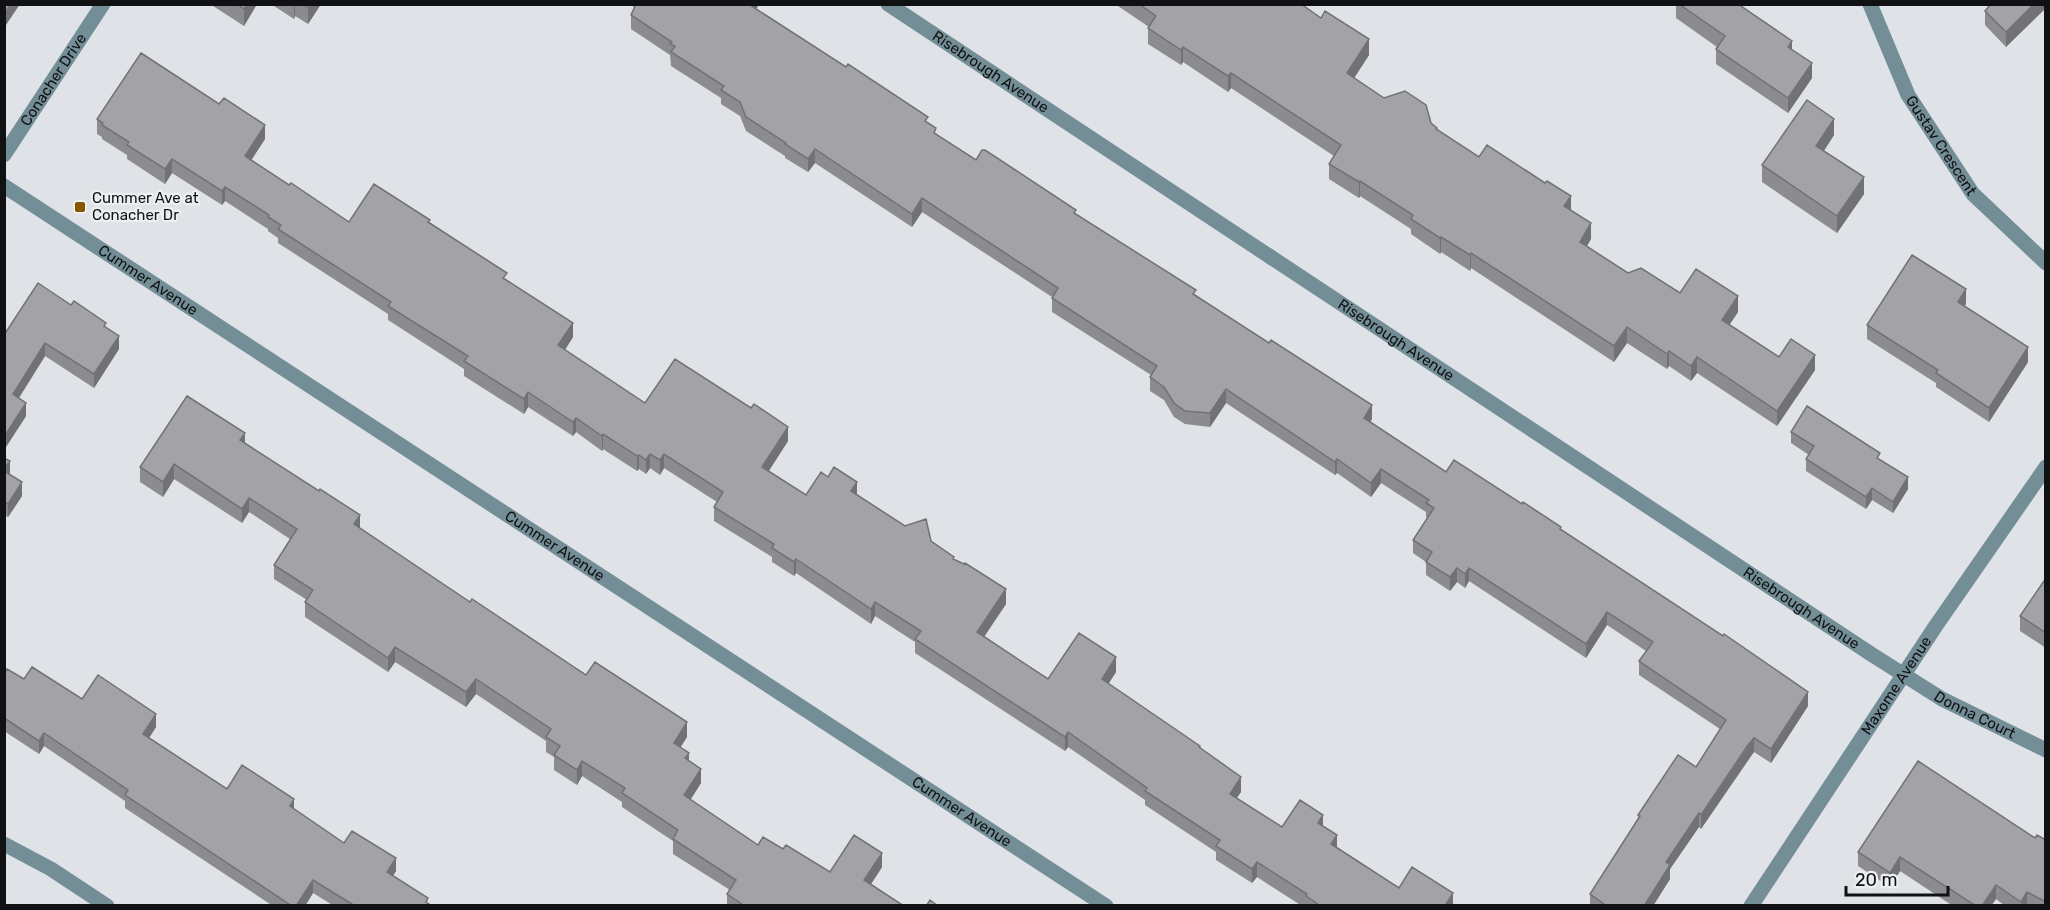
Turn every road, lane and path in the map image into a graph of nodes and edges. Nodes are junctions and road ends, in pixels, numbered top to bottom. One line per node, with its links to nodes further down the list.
1 (103, 4): 4 (street, Conacher Drive)
2 (888, 4): 8 (street, Risebrough Avenue)
3 (1870, 4): 6 (street, Gustav Crescent)
4 (4, 155)
5 (4, 186): 12 (street, Cummer Avenue)
6 (2046, 263)
7 (2046, 467): 8 (street, Maxome Avenue)
8 (1905, 676): 9 (street, Donna Court); 13 (street, Maxome Avenue)
9 (2046, 750)
10 (4, 844): 11 (street)
11 (108, 906)
12 (1106, 906)
13 (1751, 906)

